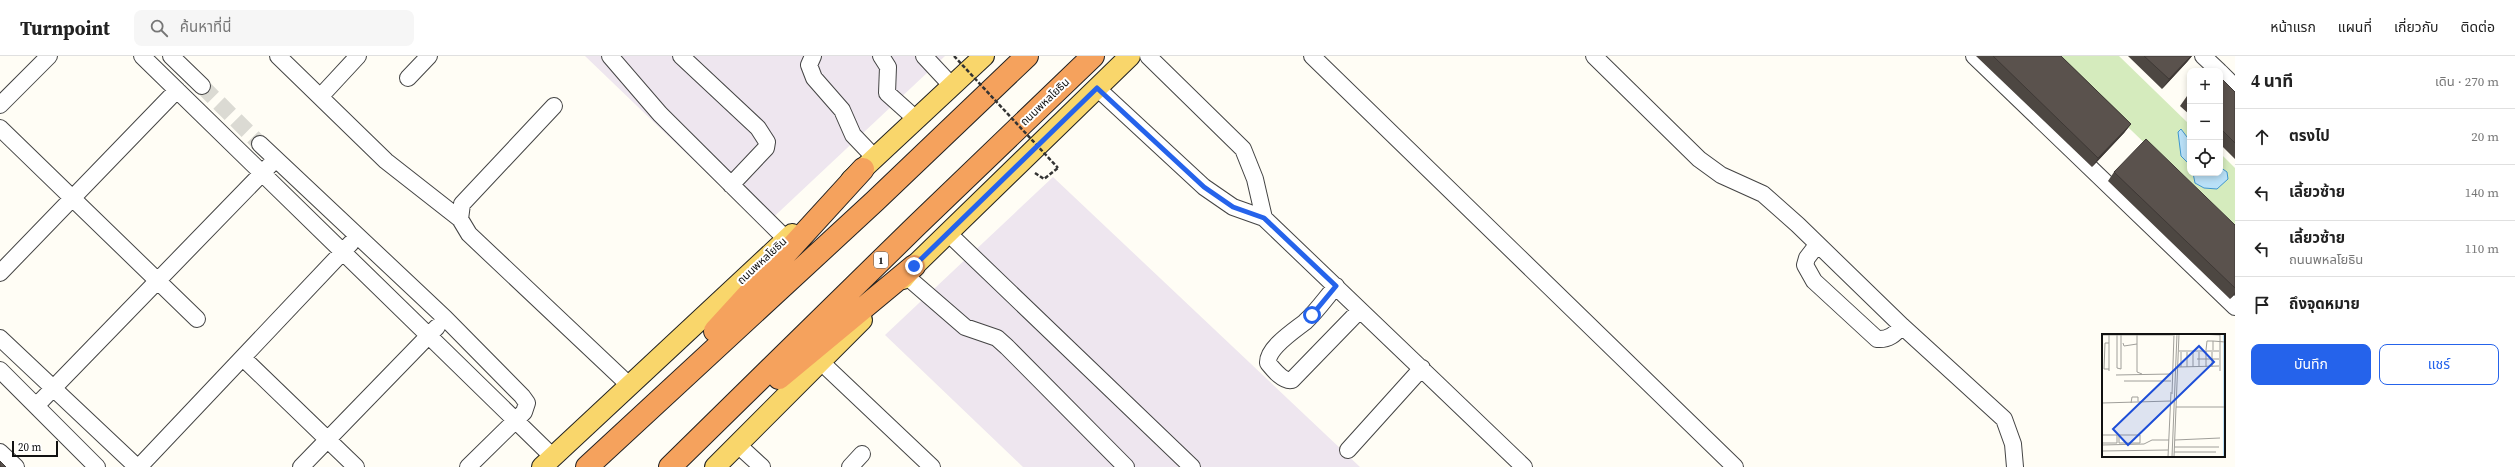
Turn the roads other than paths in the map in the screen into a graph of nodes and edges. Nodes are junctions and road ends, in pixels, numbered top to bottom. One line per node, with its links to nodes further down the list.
1 (49, 56): 30 (street)
2 (142, 56): 28 (street)
3 (171, 56): 24 (street)
4 (278, 56): 29 (street)
5 (358, 56): 29 (street)
6 (429, 56): 23 (street)
7 (610, 56): 38 (street)
8 (681, 56): 38 (street)
9 (813, 56): 36 (street)
10 (881, 56): 32 (street)
11 (924, 56): 25 (street)
12 (984, 56): 25 (main road, ถนนพหลโยธิน)
13 (1027, 56): 67 (highway)
14 (1093, 56): 80 (highway, ถนนพหลโยธิน / 1)
15 (1130, 56): 27 (main road)
16 (1148, 56): 40 (street)
17 (1312, 56): 88 (street)
18 (1594, 56): 45 (street)
19 (1974, 56): 51 (street)
20 (2206, 57): 21 (street)
21 (2216, 68)
22 (2223, 76): 26 (street)
23 (408, 78)
24 (202, 86)
25 (952, 86): 32 (main road, ถนนพหลโยธิน)
26 (2235, 87)
27 (1097, 88): 40 (street); 42 (main road)
28 (177, 90): 37 (street); 39 (street)
29 (320, 97): 41 (street)
30 (0, 105)
31 (554, 106): 41 (street)
32 (916, 119): 36 (main road, ถนนพหลโยธิน)
33 (0, 128): 39 (street)
34 (260, 144): 35 (street)
35 (275, 159): 37 (street); 43 (street)
36 (869, 164): 44 (main road, ถนนพหลโยธิน); 67 (highway)
37 (264, 172): 46 (street); 49 (street)
38 (732, 185): 44 (street)
39 (73, 197): 48 (street); 49 (street)
40 (1264, 218): 50 (street)
41 (460, 219): 62 (street)
42 (948, 233): 47 (main road); 86 (street)
43 (358, 236): 46 (street); 53 (street)
44 (786, 239): 62 (main road, ถนนพหลโยธิน)
45 (1817, 245): 55 (street); 55 (street)
46 (344, 251): 56 (street); 58 (street)
47 (910, 271): 59 (main road); 80 (highway); 85 (street)
48 (0, 273)
49 (157, 280): 54 (street); 63 (street)
50 (1336, 286): 52 (street); 52 (street)
51 (2235, 307)
52 (1360, 310): 60 (street)
53 (445, 318): 56 (street); 65 (street)
54 (197, 319)
55 (1902, 326): 89 (street)
56 (429, 334): 65 (street); 66 (street)
57 (0, 338): 63 (street)
58 (243, 358): 66 (street); 75 (street)
59 (821, 362): 68 (main road); 84 (street)
60 (1422, 368): 69 (street); 87 (street)
61 (0, 370): 64 (street)
62 (629, 385): 72 (main road, ถนนพหลโยธิน)
63 (53, 389): 64 (street); 75 (street)
64 (36, 406): 74 (street)
65 (517, 420): 72 (street); 78 (street)
66 (327, 438): 76 (street); 77 (street)
67 (614, 441): 79 (highway)
68 (738, 445): 81 (main road); 82 (street)
69 (1348, 450)
70 (0, 452): 73 (street)
71 (862, 454): 83 (street)
72 (547, 462)
73 (16, 467)
74 (97, 467)
75 (138, 467)
76 (301, 467)
77 (356, 467)
78 (468, 467)
79 (587, 467)
80 (671, 467)
81 (715, 467)
82 (762, 467)
83 (850, 467)
84 (932, 467)
85 (1126, 467)
86 (1192, 467)
87 (1524, 467)
88 (1735, 467)
89 (2015, 467)

